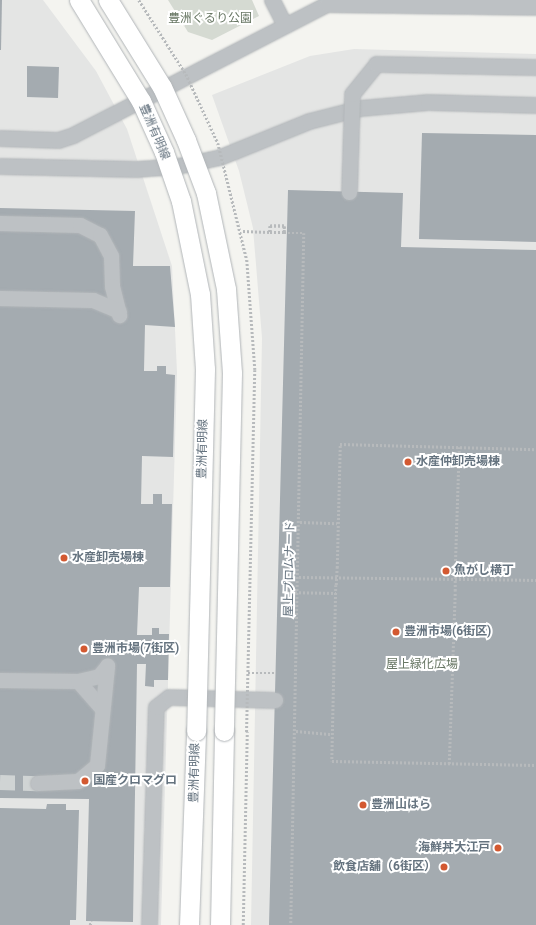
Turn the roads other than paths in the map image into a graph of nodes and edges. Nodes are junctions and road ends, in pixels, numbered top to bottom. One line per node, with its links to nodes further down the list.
1 (79, 0): 11 (main road, 豊洲有明線, bridge)
2 (108, 0): 10 (main road, 豊洲有明線, bridge)
3 (272, 0): 8 (street)
4 (281, 0): 8 (street)
5 (326, 2): 6 (street); 8 (street)
6 (444, 3): 7 (street)
7 (536, 7)
8 (288, 24): 10 (street)
9 (536, 67): 15 (street, bridge)
10 (162, 87): 11 (street); 27 (main road, 豊洲有明線, bridge)
11 (141, 100): 13 (street); 26 (main road, 豊洲有明線, bridge)
12 (536, 105): 14 (street)
13 (0, 138)
14 (0, 166)
15 (349, 192)
16 (0, 223): 17 (street)
17 (112, 286): 19 (street); 19 (street)
18 (0, 298): 19 (street)
19 (93, 300)
20 (0, 680): 21 (street)
21 (78, 681): 23 (street); 23 (street)
22 (275, 700): 25 (street)
23 (102, 709): 24 (street)
24 (38, 783)
25 (149, 925)
26 (189, 925)
27 (220, 925)

